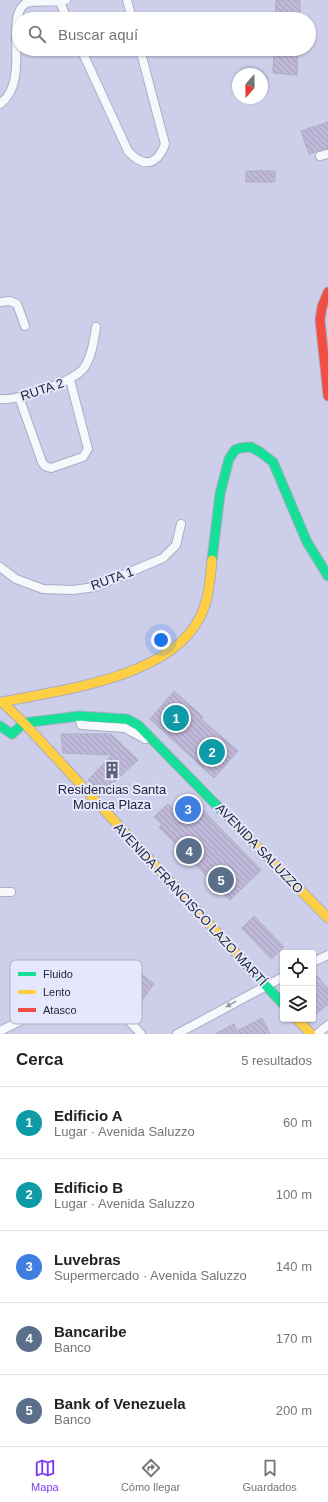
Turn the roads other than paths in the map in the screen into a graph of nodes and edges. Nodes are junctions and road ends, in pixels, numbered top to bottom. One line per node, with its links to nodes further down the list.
1 (127, 0): 5 (street)
2 (63, 1): 3 (street); 4 (street)
3 (20, 12)
4 (65, 12)
5 (130, 12)
6 (16, 56): 9 (street)
7 (84, 56): 8 (street)
8 (142, 56)
9 (0, 104)
10 (328, 292): 15 (main road)
11 (0, 302): 12 (street)
12 (25, 326)
13 (96, 327): 14 (street, RUTA 2)
14 (70, 380): 16 (street, RUTA 2); 16 (street)
15 (328, 396)
16 (19, 397): 17 (street, RUTA 2)
17 (0, 399)
18 (181, 524): 19 (street, RUTA 1)
19 (0, 567)
20 (328, 576): 21 (main road)
21 (1, 701): 23 (main road, AVENIDA FRANCISCO LAZO MARTÍ)
22 (79, 716): 23 (main road, AVENIDA SALUZZO); 25 (street); 28 (main road, AVENIDA SALUZZO)
23 (24, 723): 24 (main road); 32 (main road, AVENIDA FRANCISCO LAZO MARTÍ)
24 (0, 726)
25 (145, 739)
26 (0, 892): 27 (street)
27 (11, 892)
28 (328, 918)
29 (328, 955): 30 (street)
30 (316, 961)
31 (280, 978): 32 (street)
32 (265, 986): 33 (main road, AVENIDA FRANCISCO LAZO MARTÍ); 40 (street, one-way to 40)
33 (280, 1001)
34 (300, 1022): 41 (main road)
35 (14, 1024): 38 (street)
36 (131, 1024): 39 (street)
37 (328, 1025): 42 (street)
38 (0, 1031)
39 (141, 1034)
40 (177, 1034)
41 (311, 1034)
42 (317, 1034)

